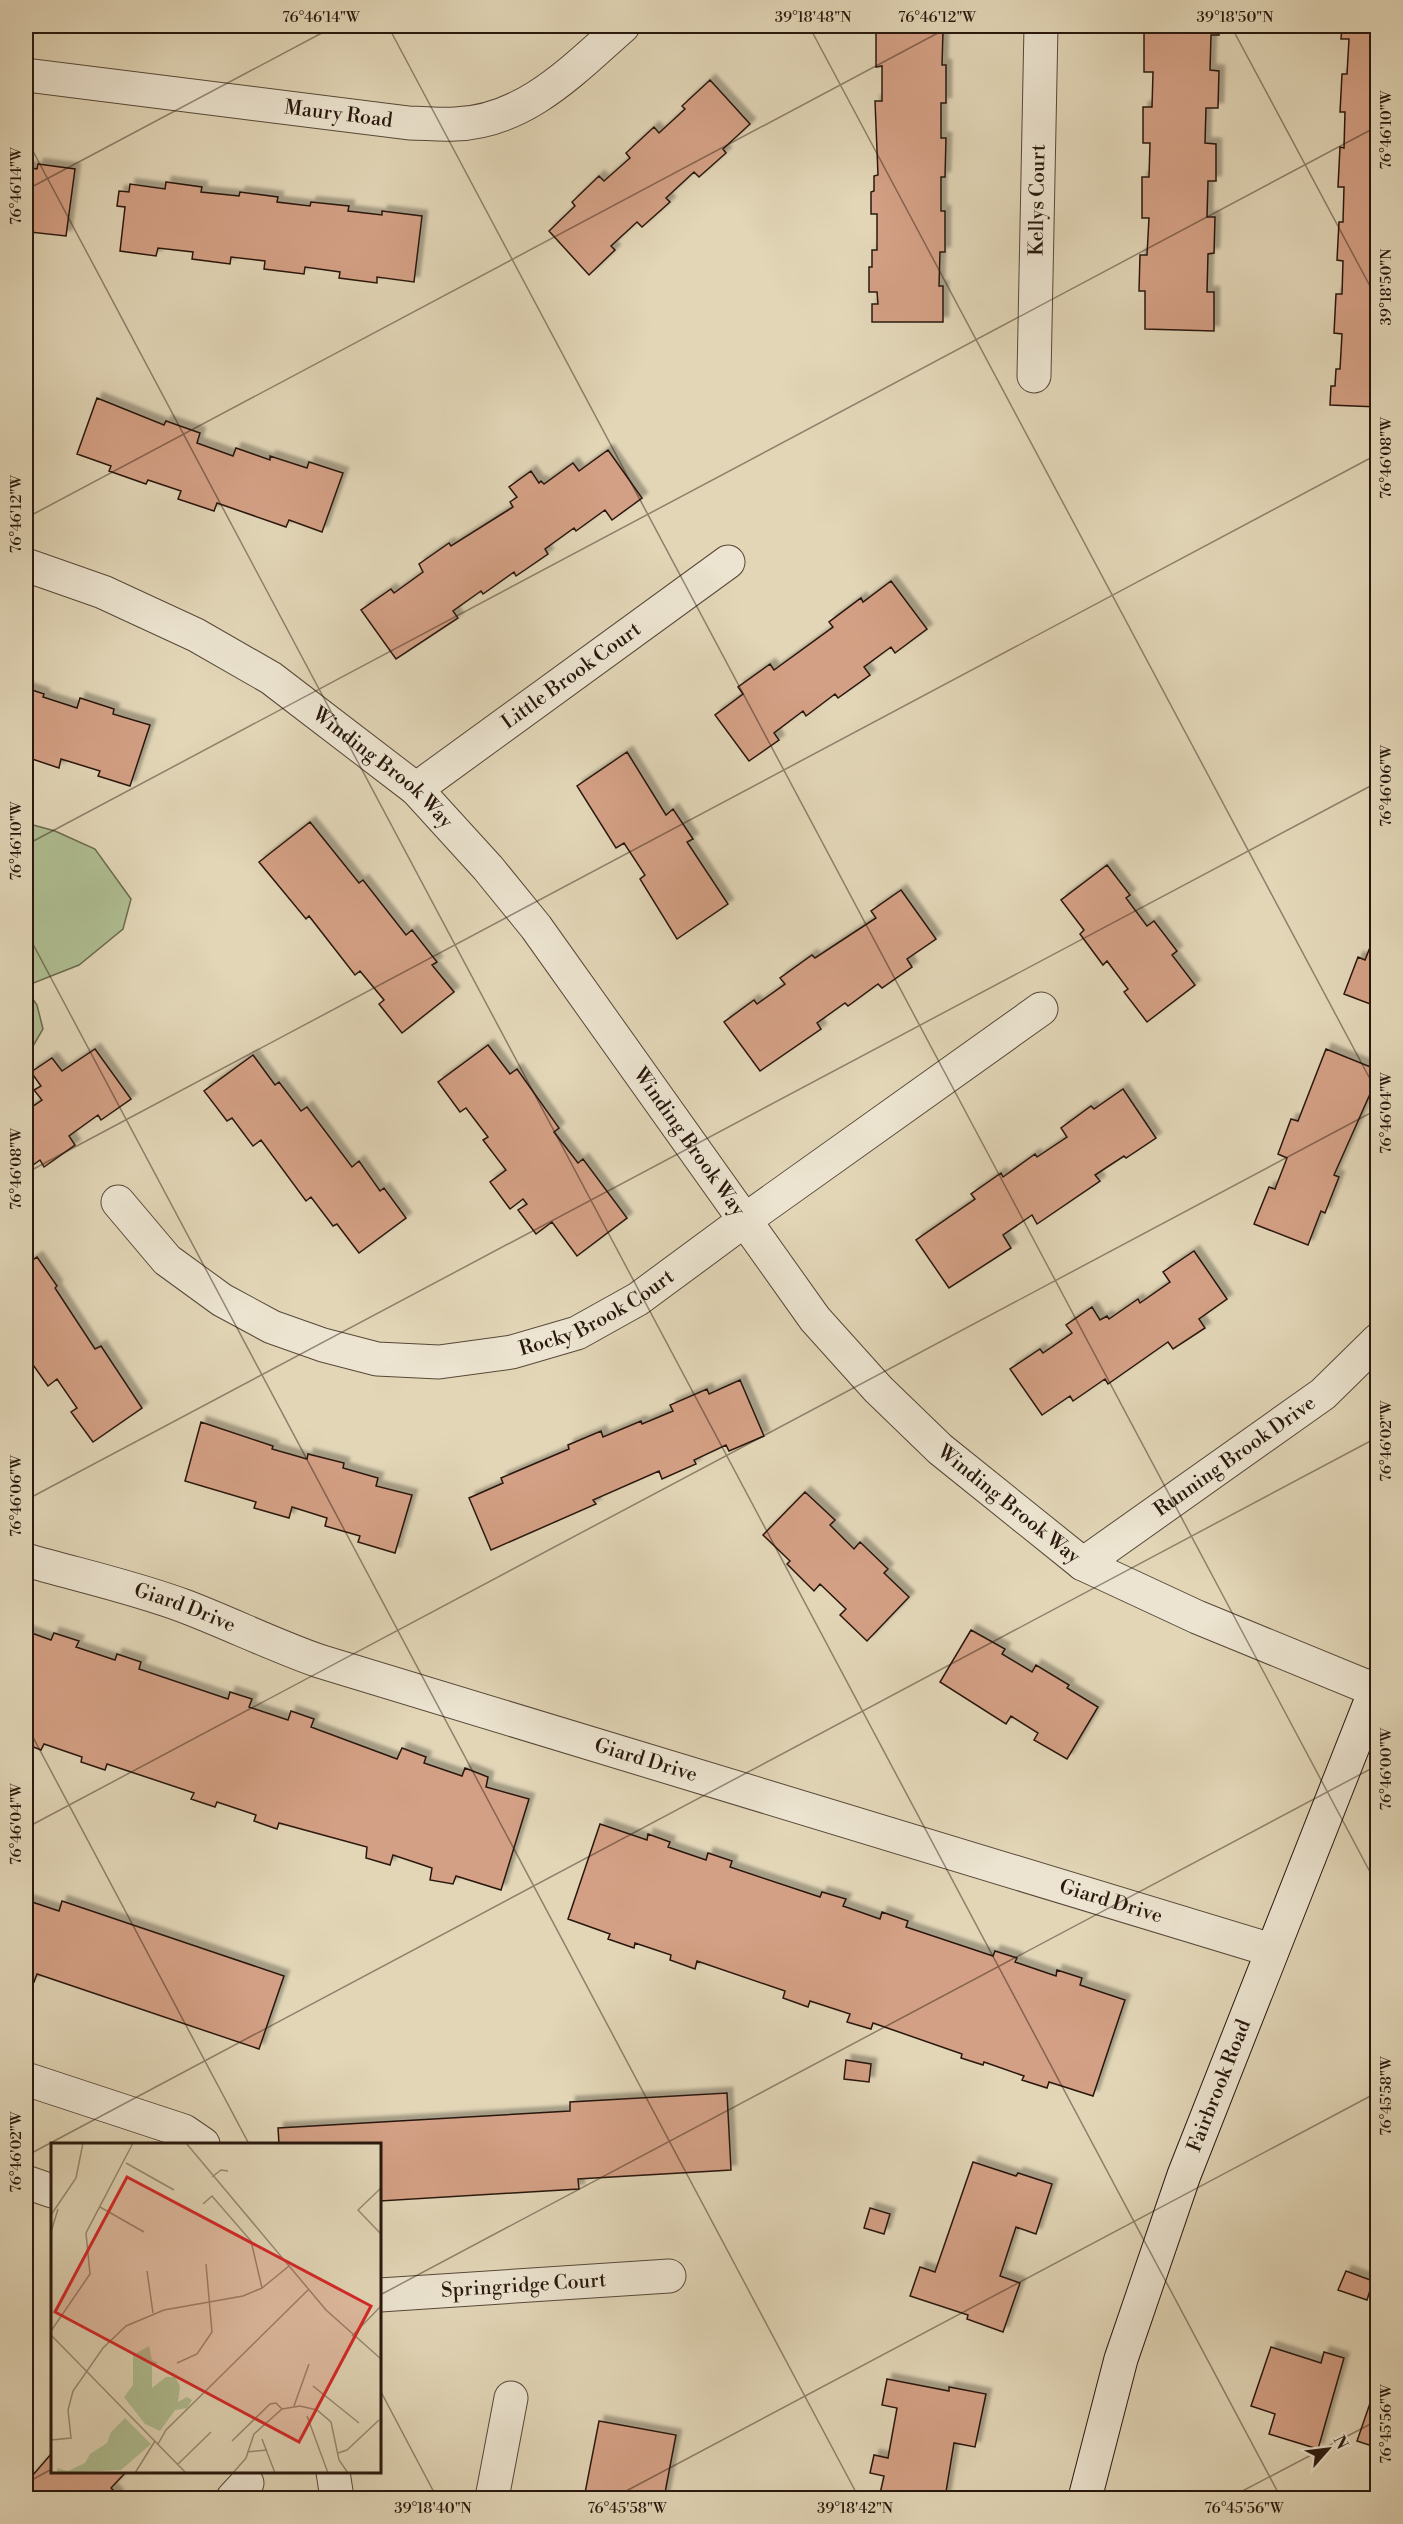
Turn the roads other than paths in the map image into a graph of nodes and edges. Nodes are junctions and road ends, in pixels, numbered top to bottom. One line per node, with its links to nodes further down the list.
1 (623, 26): 3 (street, Maury Road)
2 (1041, 26): 4 (street, Kellys Court)
3 (26, 75)
4 (1034, 376)
5 (728, 562): 7 (street, Little Brook Court)
6 (26, 565): 7 (street, Winding Brook Way)
7 (416, 789): 10 (street, Winding Brook Way)
8 (1041, 1009): 10 (street, Rocky Brook Court)
9 (118, 1202): 10 (street, Rocky Brook Court)
10 (745, 1220): 13 (street, Winding Brook Way)
11 (1377, 1340): 13 (street, Running Brook Drive)
12 (26, 1560): 15 (street, Giard Drive)
13 (1083, 1564): 14 (street, Winding Brook Way)
14 (1376, 1687): 15 (street, Fairbrook Road)
15 (1271, 1950): 26 (street, Fairbrook Road)
16 (26, 2079): 17 (street)
17 (200, 2143)
18 (26, 2182): 19 (street)
19 (51, 2191)
20 (669, 2276): 21 (street, Springridge Court)
21 (381, 2295)
22 (511, 2398): 25 (street)
23 (333, 2473): 24 (street)
24 (337, 2499)
25 (492, 2499)
26 (1085, 2499)

